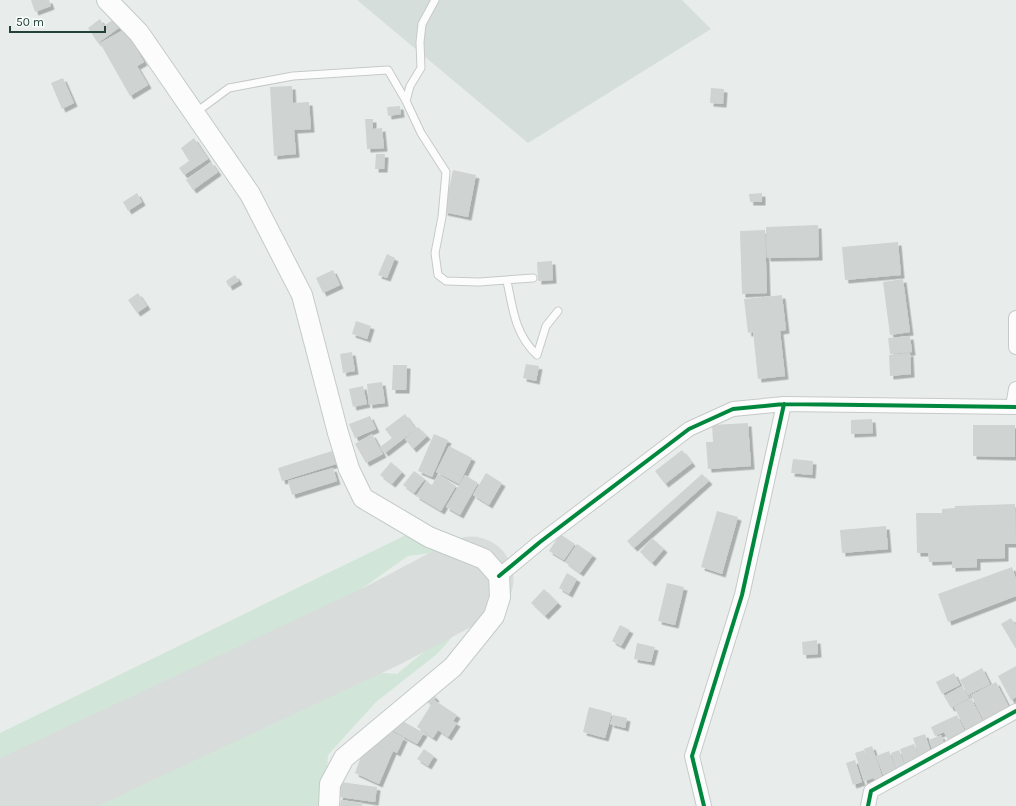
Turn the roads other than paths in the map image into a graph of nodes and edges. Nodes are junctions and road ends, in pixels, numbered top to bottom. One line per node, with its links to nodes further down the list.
1 (107, 0): 4 (main road)
2 (435, 0): 3 (lane)
3 (406, 101): 4 (lane); 6 (lane)
4 (194, 114): 13 (main road)
5 (533, 278): 6 (lane)
6 (507, 281): 7 (lane)
7 (558, 311)
8 (1016, 318): 9 (street)
9 (1016, 348)
10 (1016, 389): 12 (street)
11 (784, 404): 12 (street); 13 (street); 16 (street)
12 (1015, 407)
13 (499, 576): 15 (main road)
14 (1016, 711): 17 (street)
15 (329, 806)
16 (704, 806)
17 (868, 806)

